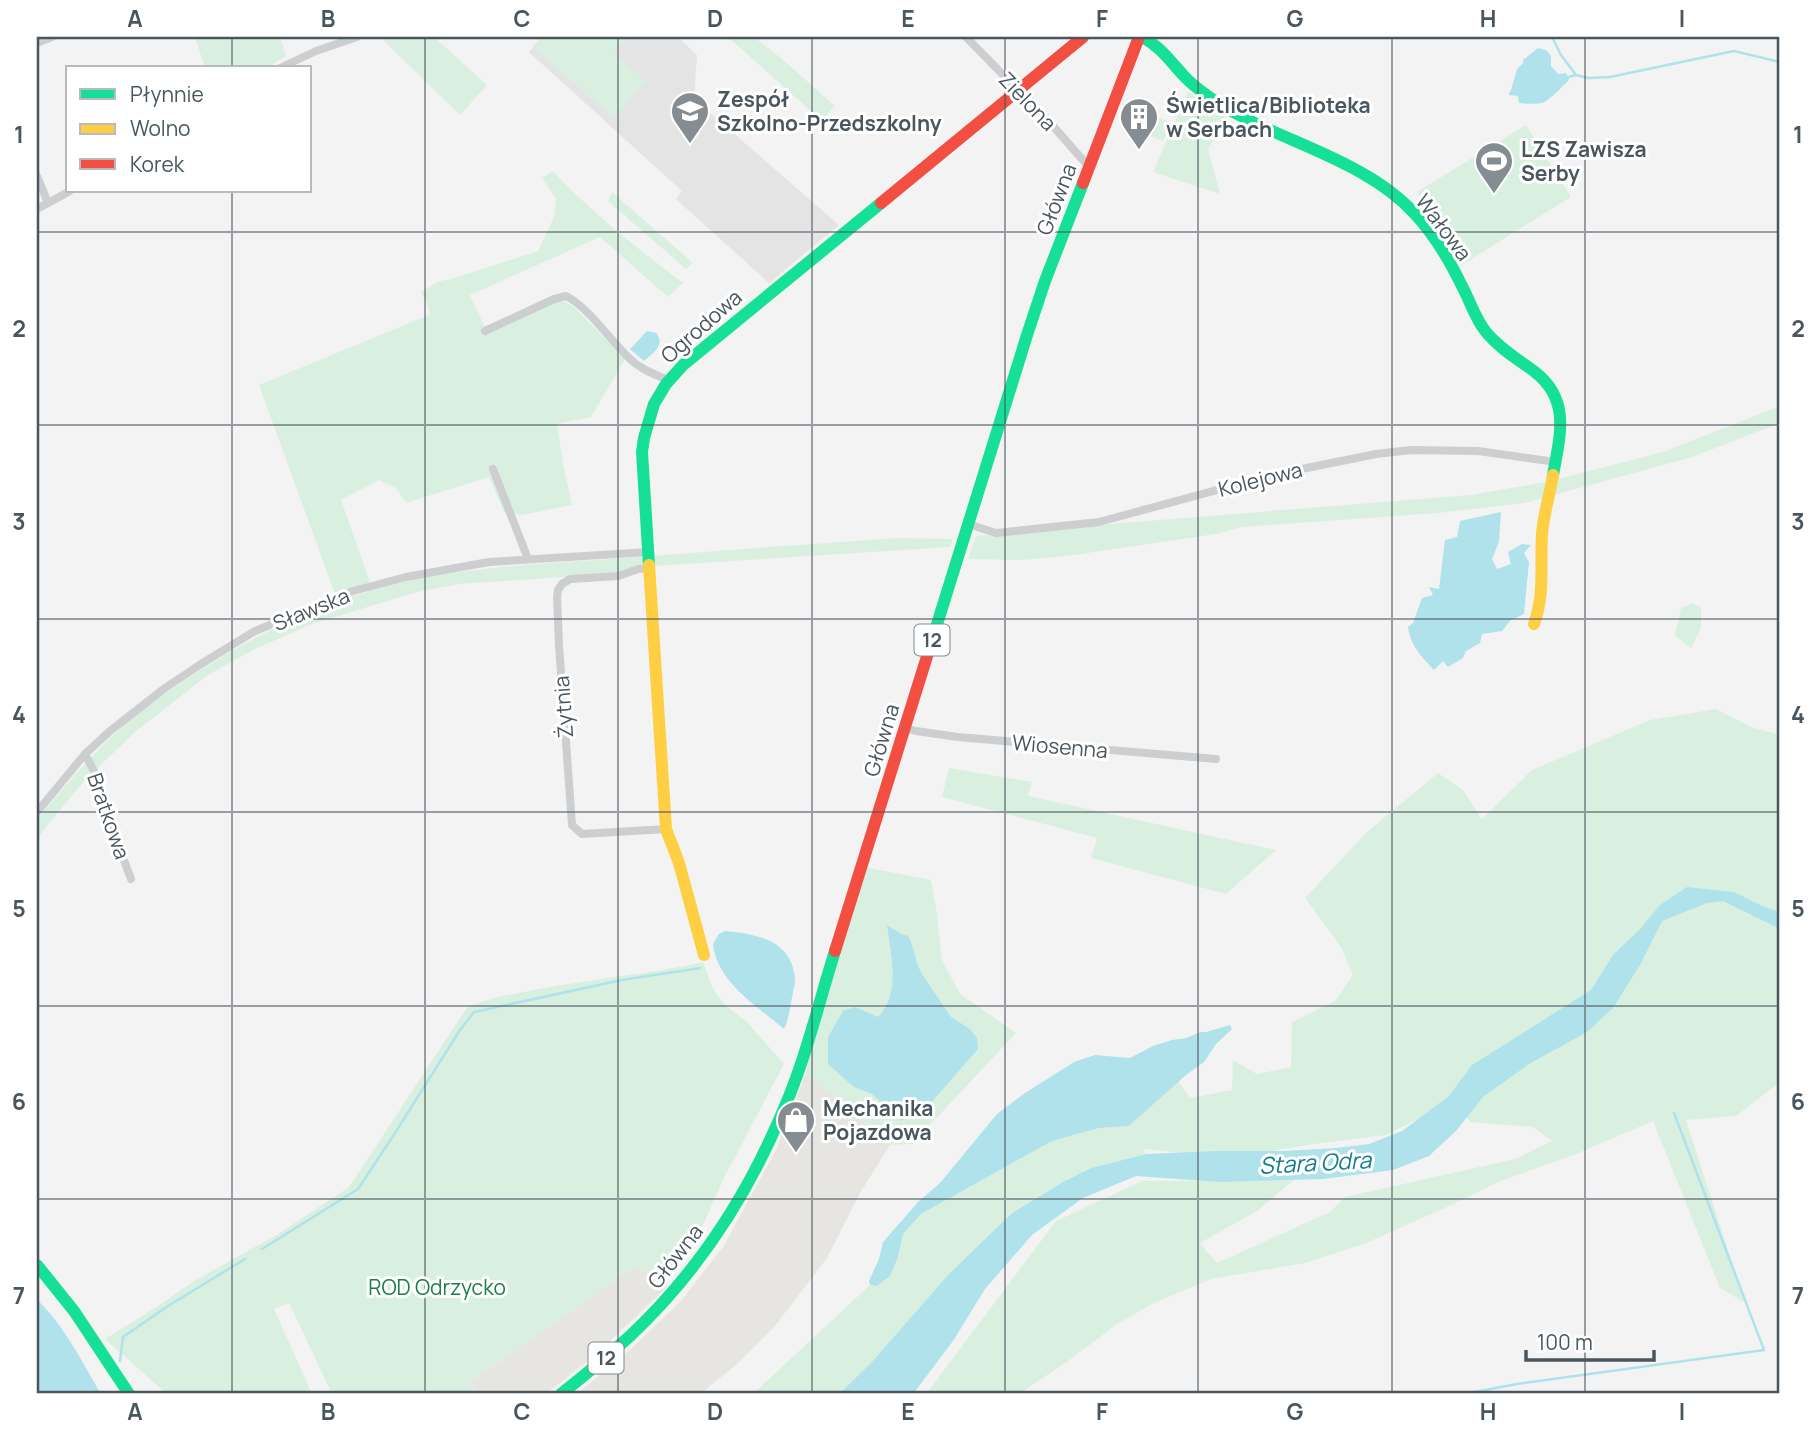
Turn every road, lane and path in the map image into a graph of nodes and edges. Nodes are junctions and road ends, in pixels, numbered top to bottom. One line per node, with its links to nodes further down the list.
1 (52, 37): 6 (street)
2 (357, 37): 7 (street)
3 (966, 37): 8 (street, Zielona)
4 (1083, 37): 8 (street, Ogrodowa)
5 (1140, 37): 9 (street, Główna / 12); 16 (street, Wałowa)
6 (37, 43)
7 (284, 66)
8 (1018, 90): 9 (street, Zielona); 15 (street, Ogrodowa)
9 (1089, 167): 18 (street, Główna / 12)
10 (37, 176): 12 (street)
11 (69, 192): 12 (street)
12 (48, 203): 13 (street)
13 (37, 209)
14 (485, 331): 15 (street)
15 (668, 380): 19 (street, Ogrodowa)
16 (1556, 462): 18 (street, Kolejowa); 22 (street, Wałowa)
17 (493, 469): 20 (street)
18 (968, 524): 23 (street, Główna / 12)
19 (649, 552): 20 (street, Sławska); 21 (street, Ogrodowa)
20 (528, 559): 24 (street, Sławska)
21 (650, 568): 27 (street, Ogrodowa); 27 (street, Żytnia)
22 (1534, 624)
23 (905, 728): 25 (street, Wiosenna); 32 (street, Główna / 12)
24 (85, 754): 26 (street, Sławska); 28 (street, Bratkowa)
25 (1216, 759)
26 (37, 812)
27 (666, 829): 29 (street, Ogrodowa)
28 (131, 879)
29 (704, 955)
30 (37, 1265): 31 (street)
31 (128, 1394)
32 (561, 1394)

